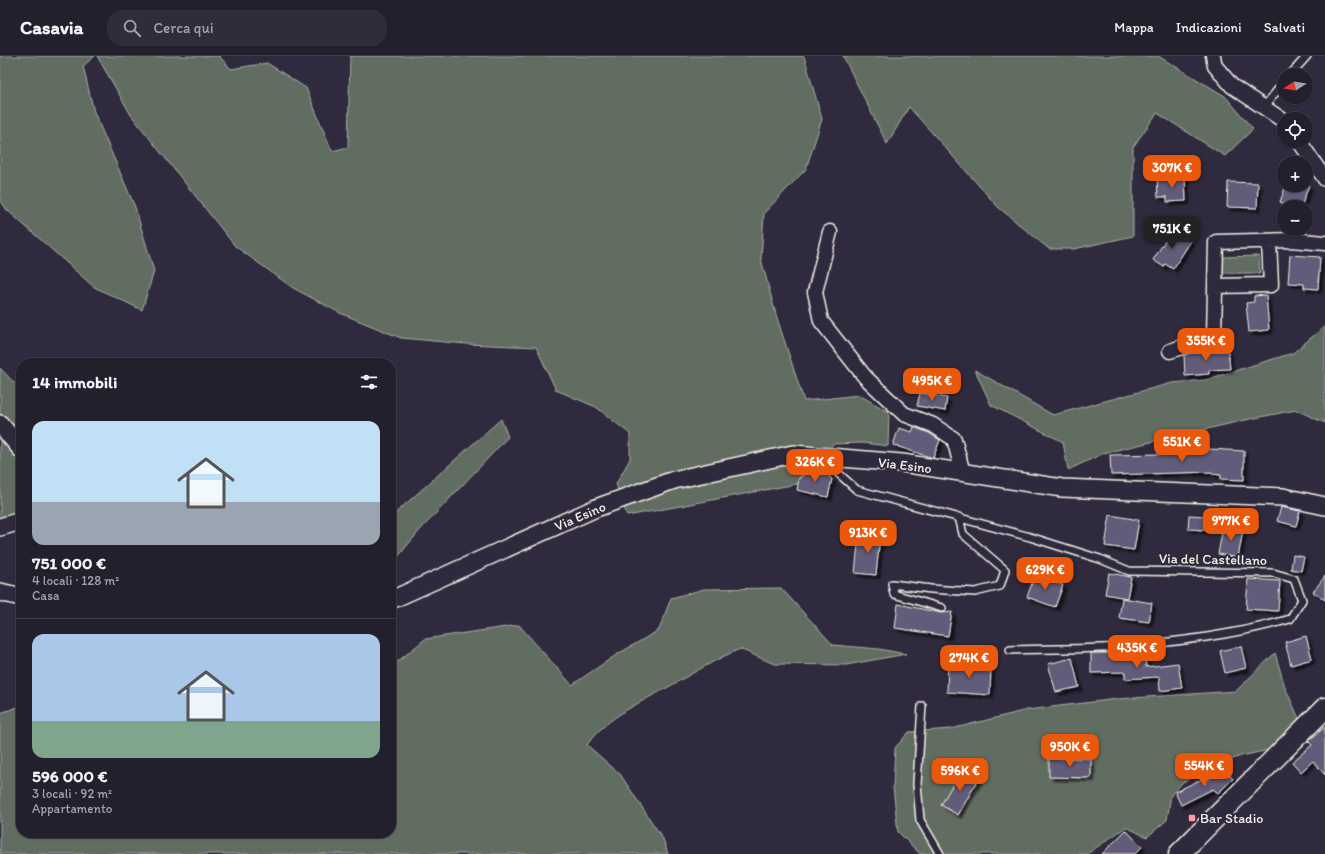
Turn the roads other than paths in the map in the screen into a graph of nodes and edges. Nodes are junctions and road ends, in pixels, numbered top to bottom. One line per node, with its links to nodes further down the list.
1 (1213, 56): 5 (street)
2 (1307, 56): 3 (lane)
3 (1296, 68)
4 (1277, 91): 5 (lane)
5 (1264, 107): 6 (street)
6 (1277, 116)
7 (1304, 148): 8 (street)
8 (1325, 179)
9 (830, 232): 17 (street)
10 (1269, 240): 11 (street); 12 (street); 12 (street)
11 (1325, 243)
12 (1215, 286): 13 (street)
13 (1170, 351)
14 (0, 424): 15 (street)
15 (16, 443)
16 (839, 458): 17 (street, Via Esino); 19 (lane, Via del Castellano); 24 (street, Via Esino)
17 (963, 472): 18 (street, Via Esino)
18 (1325, 506)
19 (958, 517): 25 (lane); 26 (lane, Via del Castellano)
20 (16, 522): 21 (street)
21 (0, 527)
22 (0, 592): 23 (street)
23 (16, 596)
24 (396, 598)
25 (942, 608)
26 (1010, 650)
27 (922, 706): 29 (lane)
28 (1325, 708): 30 (main road)
29 (940, 854)
30 (1179, 854)

